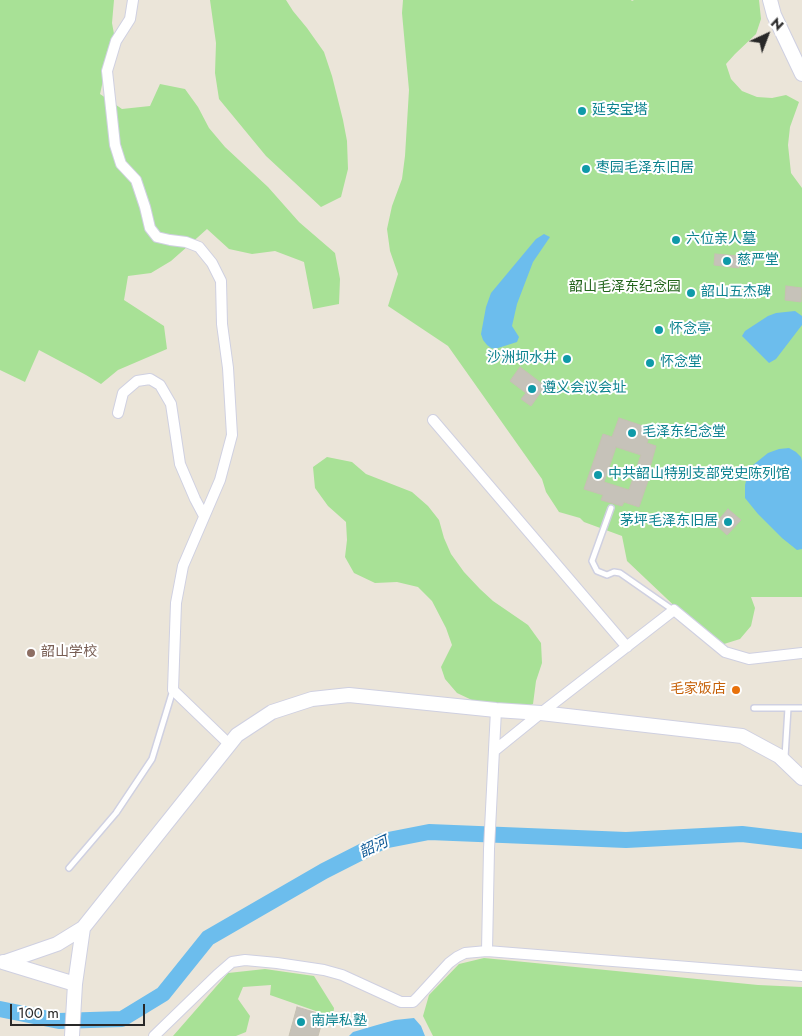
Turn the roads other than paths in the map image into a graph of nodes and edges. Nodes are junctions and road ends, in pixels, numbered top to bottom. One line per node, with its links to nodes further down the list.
1 (133, 0): 7 (street)
2 (770, 0): 3 (main road)
3 (802, 74)
4 (118, 413): 7 (street)
5 (433, 420): 9 (street)
6 (611, 508): 8 (lane)
7 (204, 516): 11 (street)
8 (674, 610): 9 (street); 10 (street)
9 (627, 647): 16 (street)
10 (802, 653)
11 (173, 690): 17 (street); 21 (lane)
12 (754, 708): 13 (lane)
13 (788, 708): 14 (lane); 19 (lane)
14 (802, 708)
15 (496, 710): 16 (main road); 17 (main road); 18 (street)
16 (541, 713): 18 (street); 19 (main road)
17 (229, 744): 22 (main road)
18 (494, 751): 23 (street)
19 (784, 761): 20 (main road)
20 (802, 778)
21 (69, 868)
22 (83, 928): 24 (main road); 26 (main road)
23 (487, 951): 25 (street); 28 (street)
24 (2, 962): 26 (main road)
25 (802, 976)
26 (75, 984): 27 (main road)
27 (72, 1034)
28 (154, 1036)

